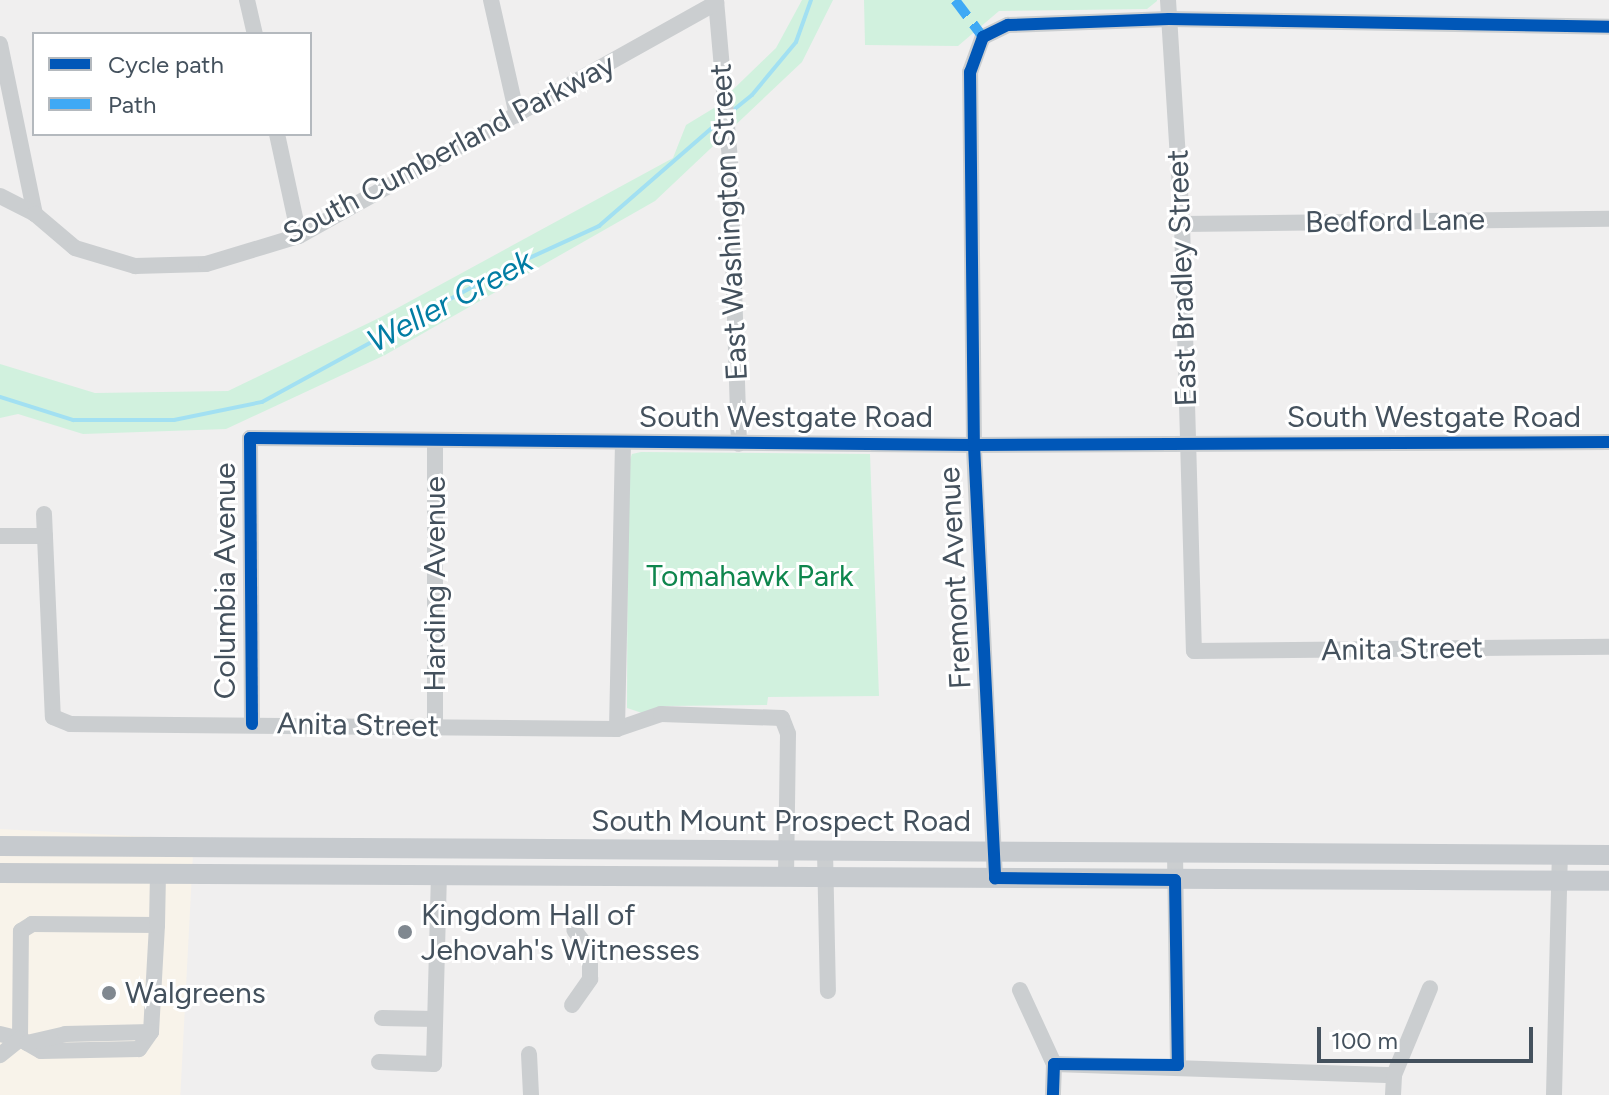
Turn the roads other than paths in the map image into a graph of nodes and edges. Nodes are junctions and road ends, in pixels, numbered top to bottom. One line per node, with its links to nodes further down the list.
1 (247, 0): 7 (street)
2 (491, 0): 9 (street)
3 (1168, 0): 5 (street, East Bradley Street)
4 (716, 1): 9 (street, South Cumberland Parkway); 20 (street, East Washington Street)
5 (1169, 19): 6 (street); 14 (street, East Bradley Street); 22 (street, Fremont Avenue)
6 (1609, 27)
7 (255, 32)
8 (0, 44): 12 (street)
9 (517, 115): 15 (street, South Cumberland Parkway)
10 (277, 136): 15 (street)
11 (0, 196): 12 (street, South Cumberland Parkway)
12 (35, 214): 15 (street, South Cumberland Parkway)
13 (1609, 219): 14 (street, Bedford Lane)
14 (1182, 224): 21 (street, East Bradley Street)
15 (299, 236)
16 (250, 438): 17 (street, South Westgate Road); 28 (street, Columbia Avenue)
17 (435, 441): 18 (street, South Westgate Road); 29 (street, Harding Avenue)
18 (623, 442): 20 (street, South Westgate Road); 30 (street)
19 (1609, 442): 21 (street, South Westgate Road)
20 (739, 444): 22 (street, South Westgate Road)
21 (1188, 444): 22 (street, South Westgate Road); 27 (street, East Bradley Street)
22 (974, 445): 36 (street, Fremont Avenue)
23 (44, 514): 25 (street)
24 (0, 536): 25 (street)
25 (45, 536): 28 (street, Anita Street)
26 (1609, 647): 27 (street, Anita Street)
27 (1194, 651)
28 (252, 724): 29 (street, Anita Street)
29 (435, 726): 30 (street, Anita Street)
30 (617, 729): 34 (street, Anita Street)
31 (0, 839): 33 (main road)
32 (0, 846): 33 (main road, South Mount Prospect Road)
33 (58, 847): 34 (main road, South Mount Prospect Road)
34 (787, 851): 35 (main road, South Mount Prospect Road); 43 (street)
35 (825, 851): 36 (main road, South Mount Prospect Road); 44 (street)
36 (994, 852): 37 (main road, South Mount Prospect Road); 45 (street, Fremont Avenue)
37 (1175, 852): 38 (main road, South Mount Prospect Road); 46 (street)
38 (1560, 855): 39 (main road, South Mount Prospect Road); 47 (street)
39 (1609, 855)
40 (0, 873): 41 (main road, South Mount Prospect Road)
41 (158, 873): 42 (main road, South Mount Prospect Road); 49 (street)
42 (439, 875): 43 (main road, South Mount Prospect Road); 56 (street)
43 (786, 877): 44 (main road, South Mount Prospect Road)
44 (826, 877): 45 (main road, South Mount Prospect Road); 53 (street)
45 (995, 878): 46 (main road, South Mount Prospect Road)
46 (1175, 880): 47 (main road, South Mount Prospect Road); 63 (street)
47 (1559, 880): 48 (main road, South Mount Prospect Road); 68 (street)
48 (1609, 881)
49 (157, 925): 58 (street); 58 (street)
50 (574, 930): 54 (street)
51 (1430, 988): 64 (street)
52 (1020, 990): 62 (street)
53 (828, 991)
54 (572, 1005)
55 (382, 1018): 56 (street)
56 (435, 1019): 61 (street)
57 (0, 1034): 58 (street)
58 (24, 1041): 60 (street)
59 (529, 1054): 65 (street)
60 (0, 1055)
61 (379, 1062)
62 (1054, 1064): 63 (street); 66 (street)
63 (1178, 1065): 64 (street)
64 (1394, 1075): 67 (street)
65 (531, 1095)
66 (1053, 1095)
67 (1393, 1095)
68 (1554, 1095)

